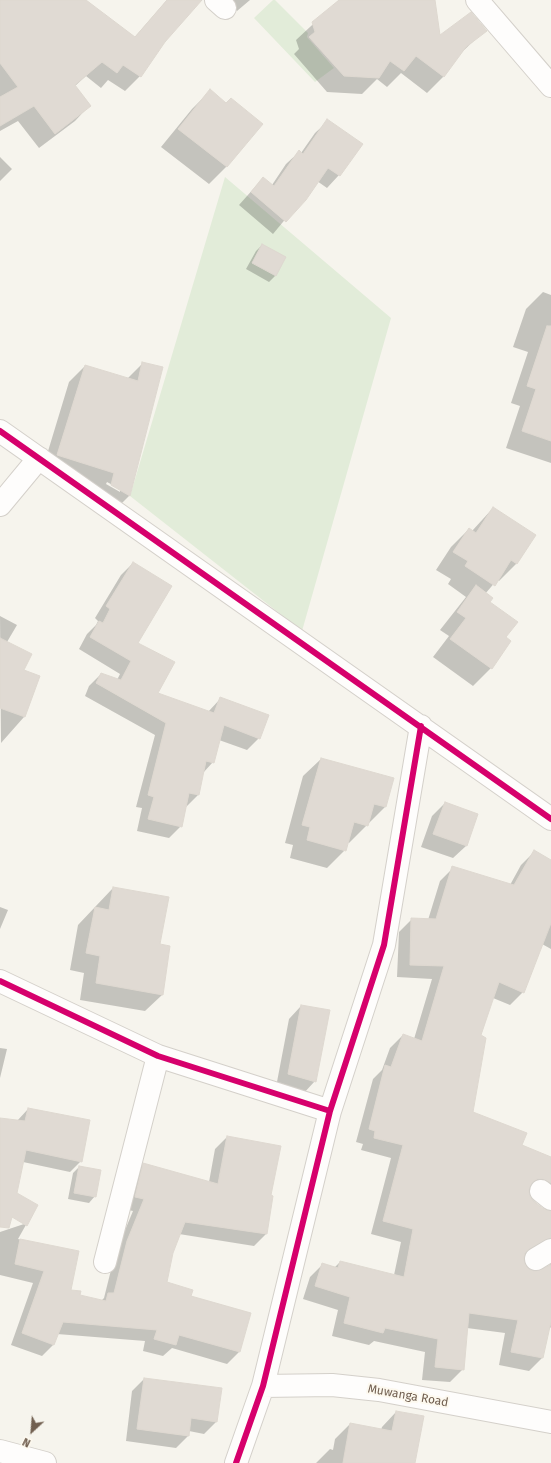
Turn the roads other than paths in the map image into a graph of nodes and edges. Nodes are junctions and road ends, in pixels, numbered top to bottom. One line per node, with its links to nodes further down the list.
1 (477, 0): 2 (street)
2 (551, 86)
3 (0, 431): 4 (street)
4 (39, 458): 5 (street); 6 (street)
5 (0, 505)
6 (421, 726): 7 (street); 10 (street)
7 (551, 819)
8 (0, 980): 9 (street)
9 (158, 1056): 10 (street); 11 (street)
10 (330, 1111): 12 (street)
11 (105, 1262)
12 (263, 1386): 13 (street, Muwanga Road); 16 (street)
13 (551, 1422)
14 (0, 1451): 15 (street)
15 (45, 1463)
16 (236, 1463)

